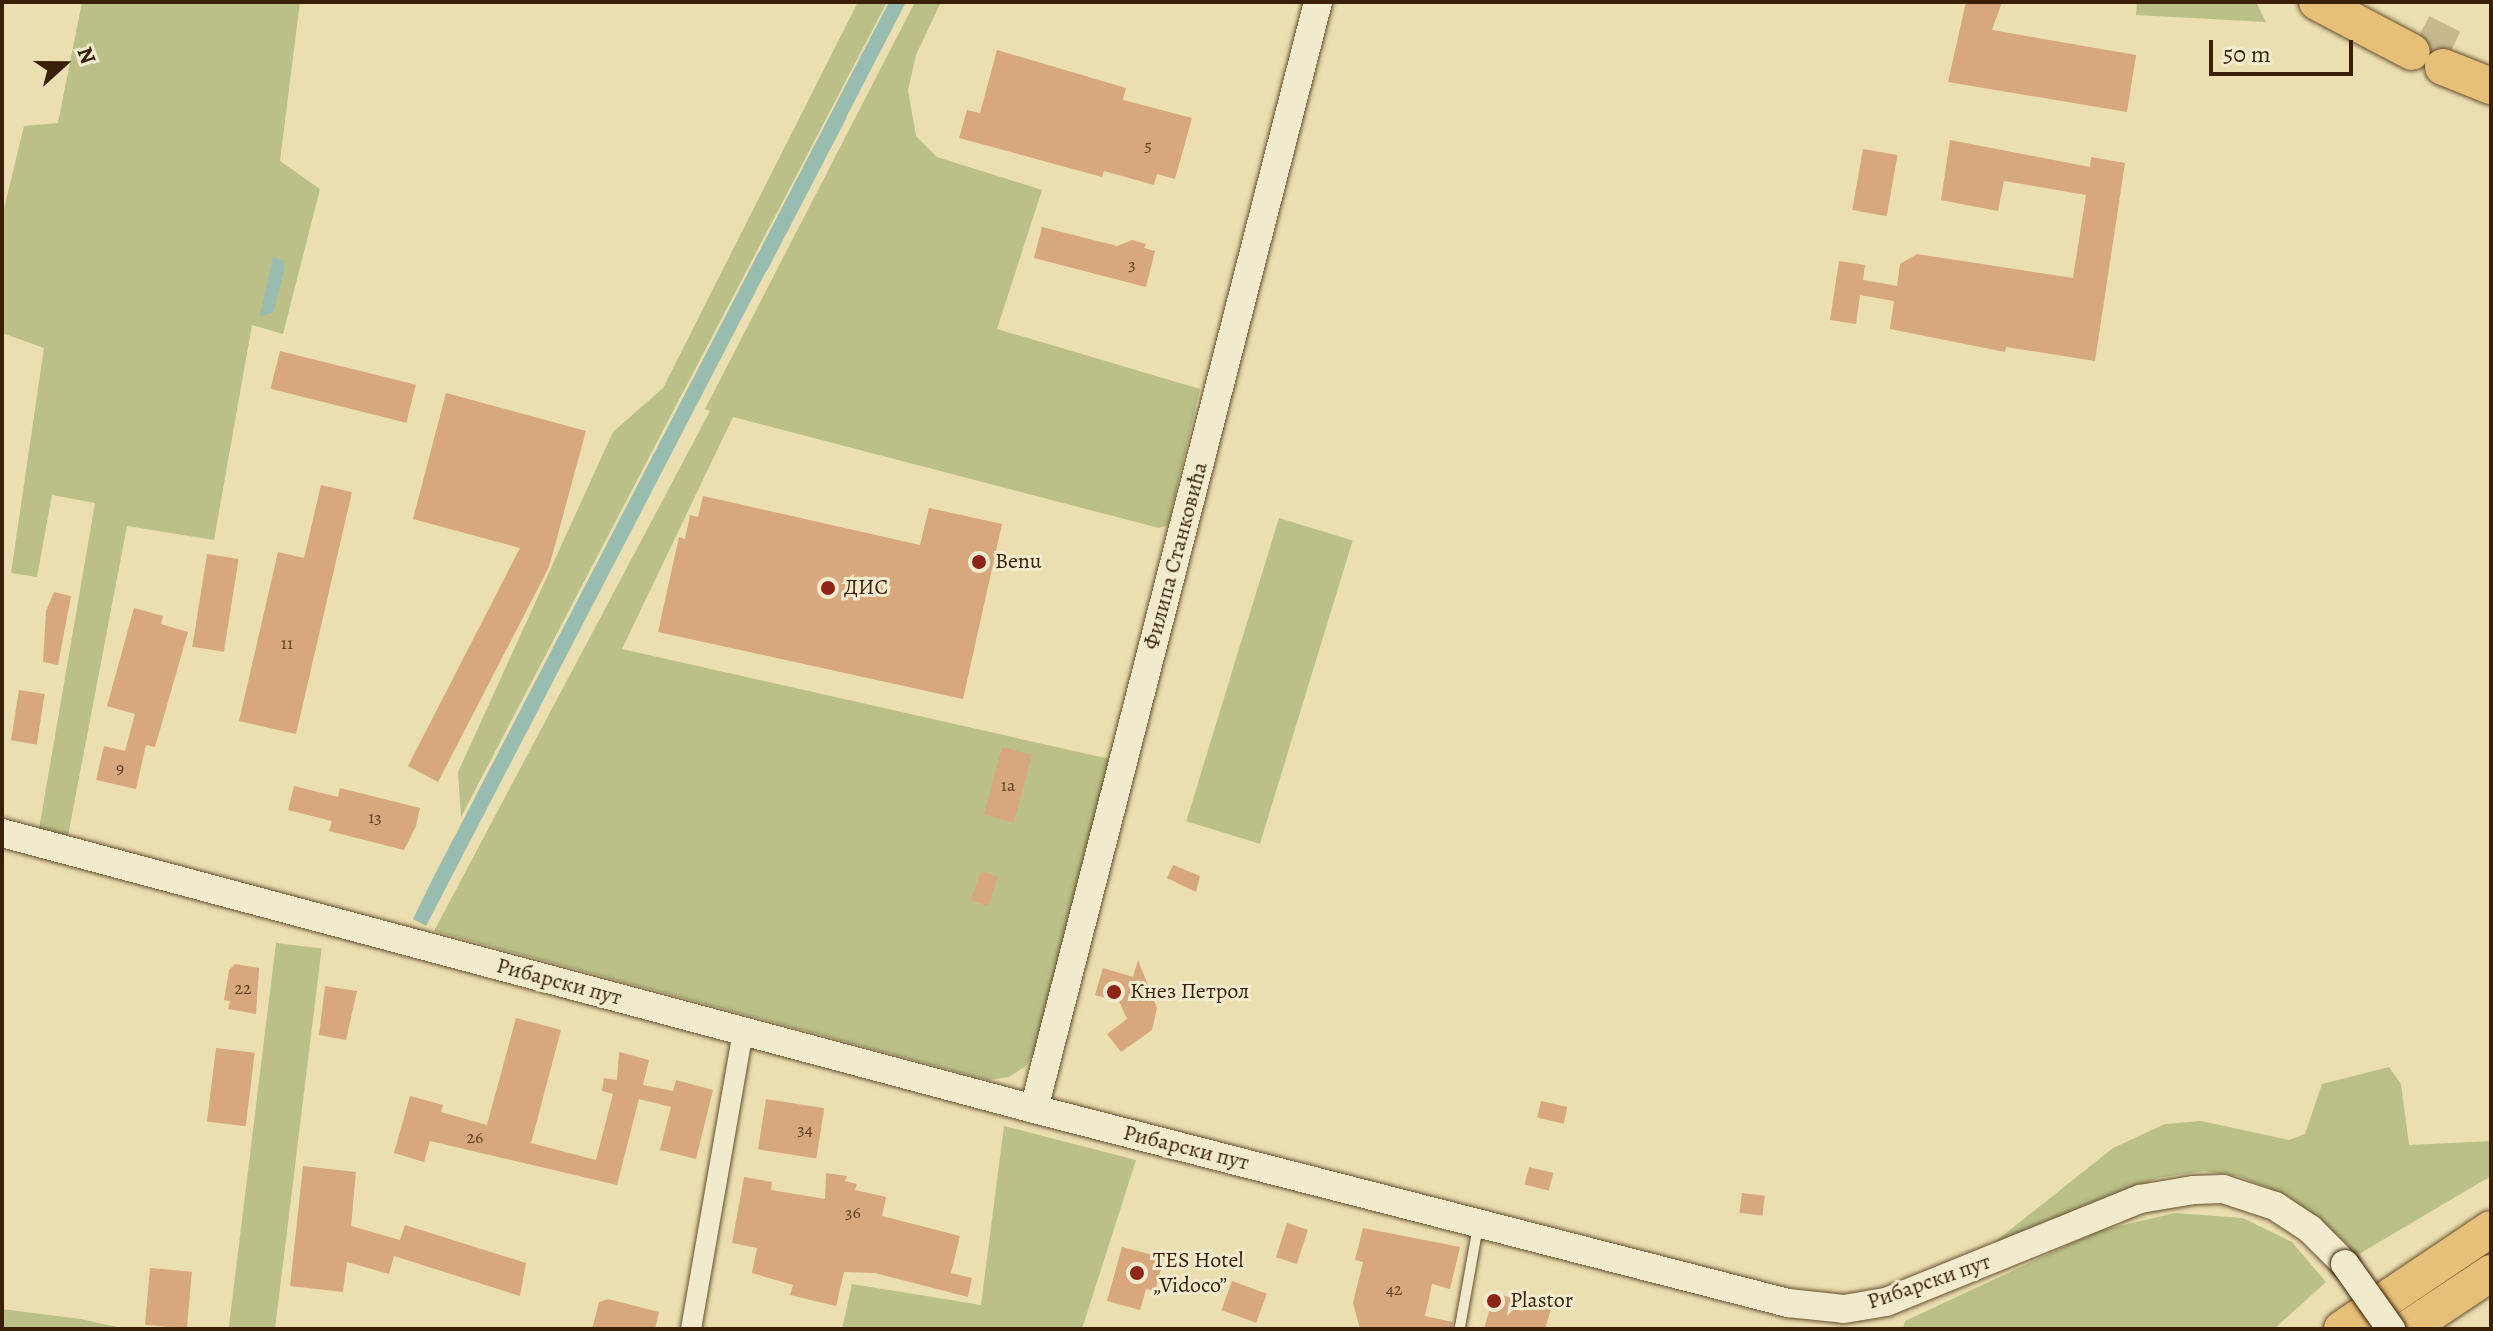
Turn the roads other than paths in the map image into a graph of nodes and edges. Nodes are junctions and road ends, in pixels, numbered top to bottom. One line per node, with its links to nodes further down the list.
1 (1318, 2): 9 (main road, Филипа Станковића)
2 (2317, 2): 4 (highway)
3 (2339, 2): 4 (highway)
4 (2432, 50): 5 (highway); 6 (highway)
5 (2491, 69)
6 (2491, 86)
7 (2, 833): 8 (main road, Рибарски пут)
8 (743, 1031): 9 (main road, Рибарски пут); 14 (street)
9 (1034, 1109): 10 (main road, Рибарски пут)
10 (1479, 1223): 13 (lane); 16 (main road, Рибарски пут, bridge)
11 (2491, 1229): 15 (highway)
12 (2491, 1273): 17 (highway)
13 (1460, 1327)
14 (691, 1329)
15 (2342, 1329)
16 (2391, 1329)
17 (2407, 1329)

